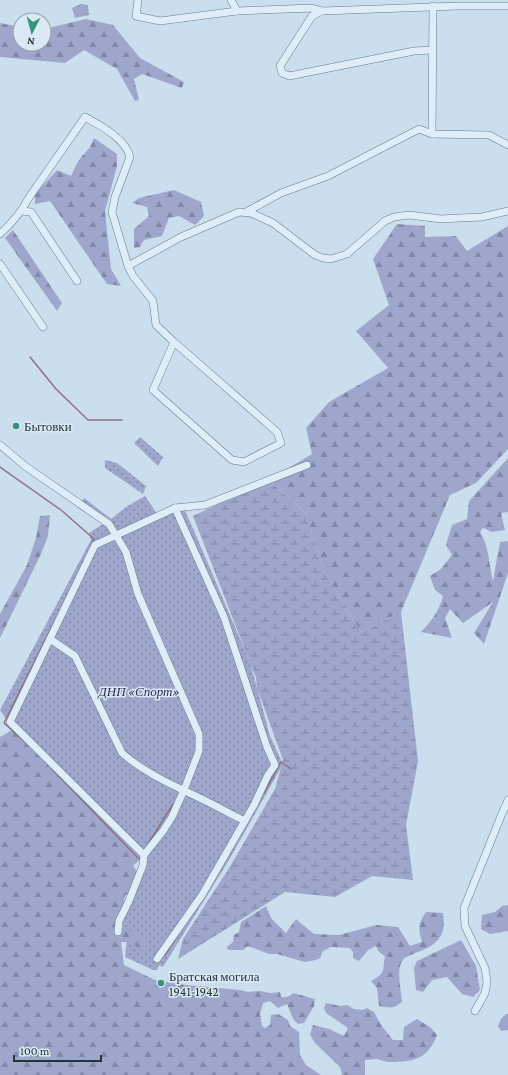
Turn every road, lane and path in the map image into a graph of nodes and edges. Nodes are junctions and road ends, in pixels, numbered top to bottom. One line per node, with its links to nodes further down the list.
1 (138, 0): 6 (street)
2 (231, 0): 6 (street)
3 (457, 3): 4 (street); 5 (street)
4 (433, 6): 7 (street); 8 (street)
5 (508, 6)
6 (236, 11): 7 (street)
7 (322, 11): 8 (street)
8 (432, 50): 9 (street)
9 (432, 134): 10 (street); 13 (street)
10 (508, 145)
11 (508, 210): 13 (street)
12 (22, 211): 14 (street); 16 (street); 17 (street)
13 (246, 212): 16 (street)
14 (0, 234)
15 (0, 264): 18 (street)
16 (128, 266): 19 (street)
17 (77, 281)
18 (43, 327)
19 (174, 342): 19 (street)
20 (0, 445): 23 (street)
21 (307, 465): 22 (street)
22 (175, 508): 23 (street); 27 (street)
23 (116, 536): 24 (street); 25 (street)
24 (50, 638): 25 (street); 28 (street)
25 (184, 790): 27 (street); 28 (street)
26 (507, 804): 31 (street)
27 (245, 821): 30 (street)
28 (144, 855): 29 (street)
29 (118, 932)
30 (157, 959)
31 (474, 1011)

